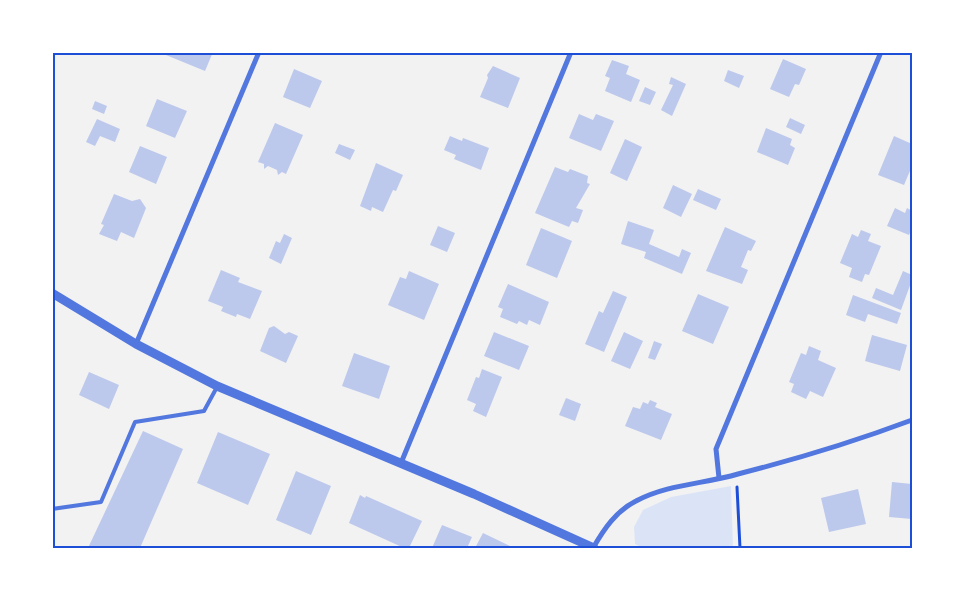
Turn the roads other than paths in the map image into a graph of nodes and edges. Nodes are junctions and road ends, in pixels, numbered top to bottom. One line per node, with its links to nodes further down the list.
1 (259, 52): 5 (street)
2 (571, 52): 8 (street)
3 (881, 52): 9 (street)
4 (52, 292): 5 (street)
5 (136, 344): 6 (street)
6 (217, 386): 8 (street); 10 (lane)
7 (912, 420): 9 (street)
8 (401, 463): 11 (street)
9 (719, 478): 11 (street)
10 (52, 509)
11 (594, 548)

